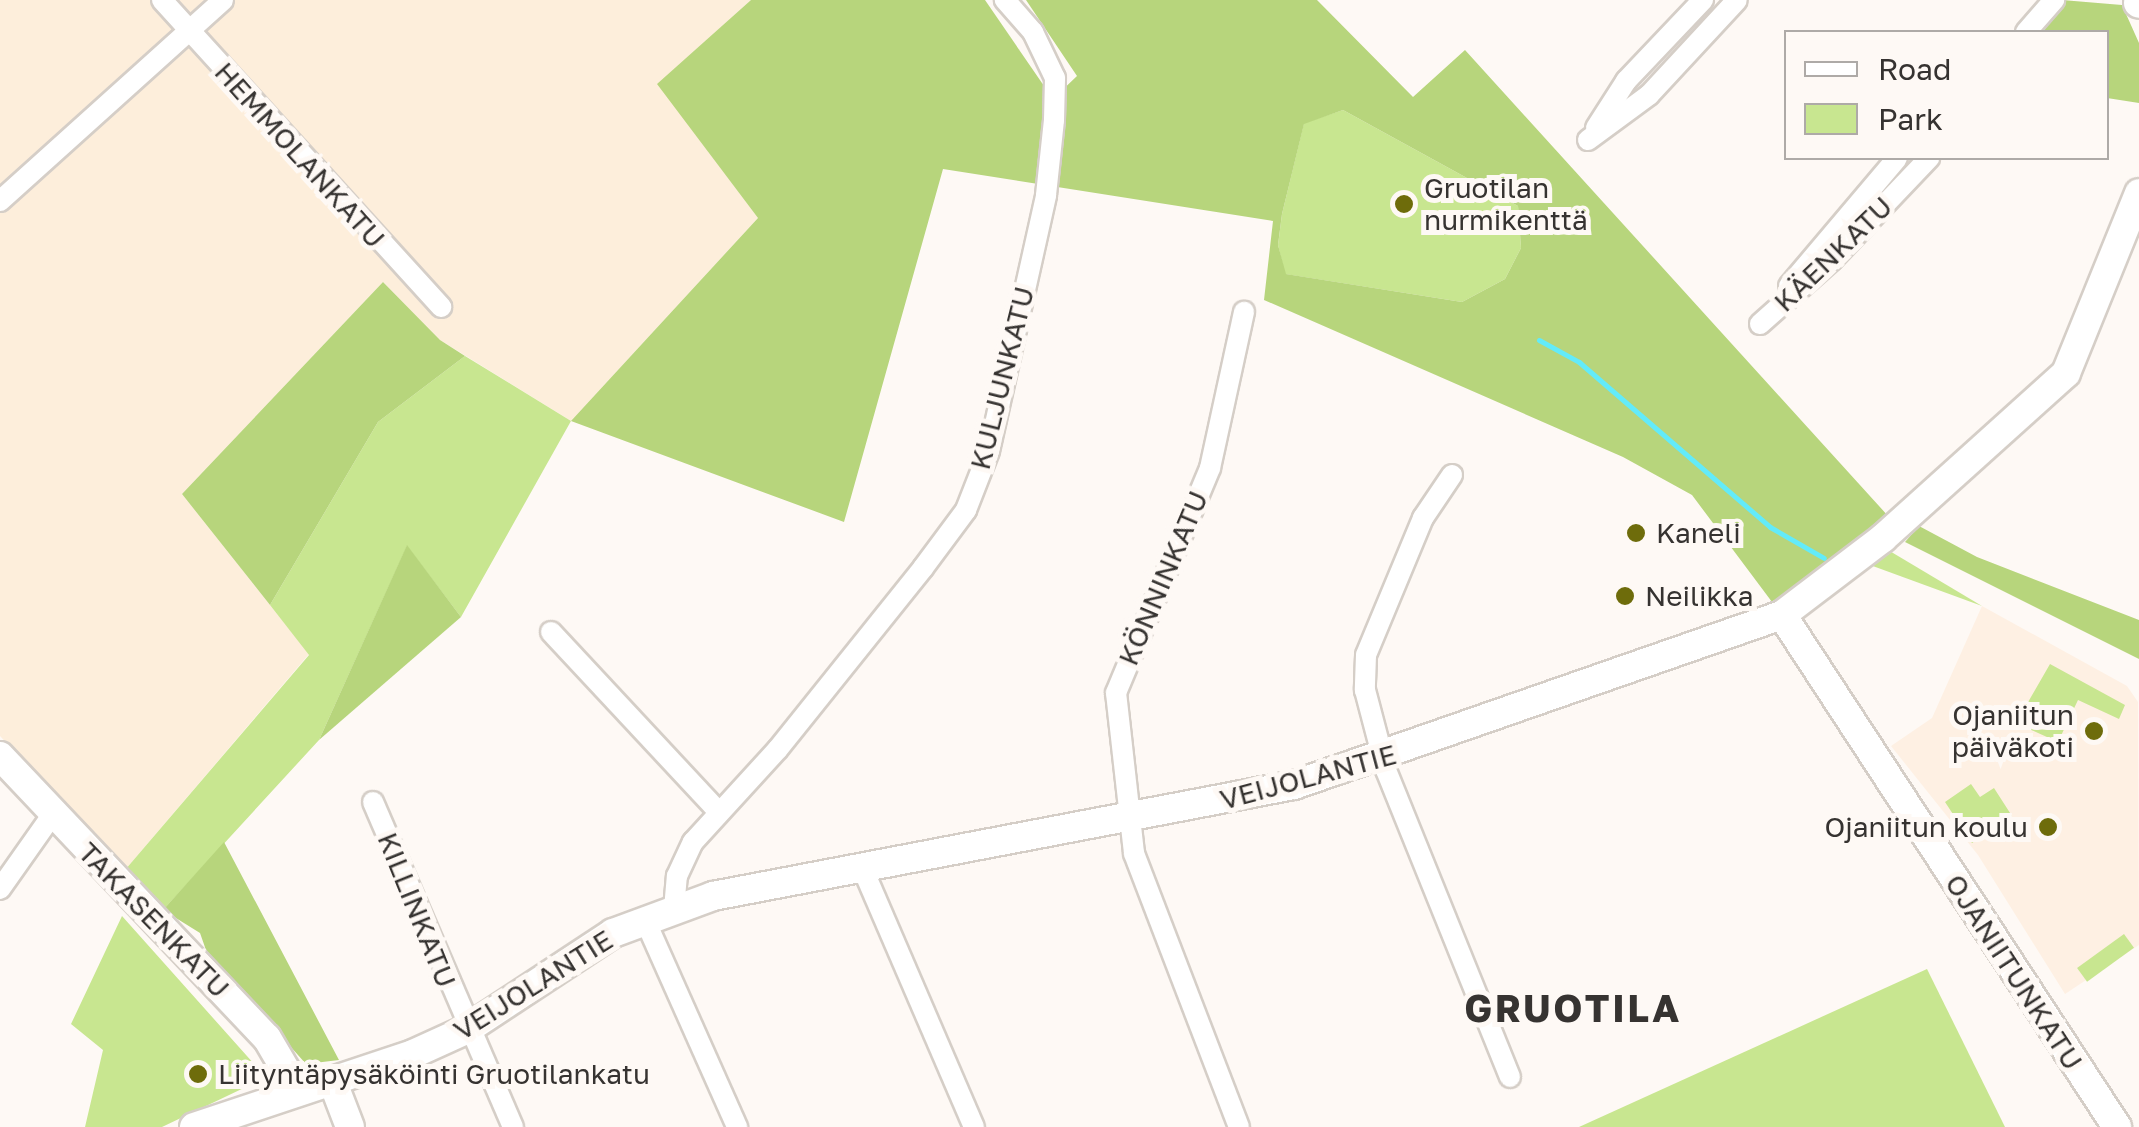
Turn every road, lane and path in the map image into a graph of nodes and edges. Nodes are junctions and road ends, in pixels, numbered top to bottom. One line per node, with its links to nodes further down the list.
1 (162, 0): 8 (street, HEMMOLANKATU)
2 (223, 0): 8 (street)
3 (1005, 0): 21 (street, KULJUNKATU)
4 (1703, 0): 5 (street)
5 (1737, 0)
6 (2054, 0): 7 (street)
7 (2028, 30)
8 (190, 32): 12 (street); 13 (street, HEMMOLANKATU)
9 (1894, 160): 10 (street, KÄENKATU)
10 (1928, 160)
11 (2139, 193): 16 (street, VEIJOLANTIE)
12 (0, 201)
13 (441, 307)
14 (1244, 312): 23 (street, KÖNNINKATU)
15 (1452, 475): 19 (street)
16 (1782, 615): 19 (street, VEIJOLANTIE); 38 (street, OJANIITUNKATU)
17 (551, 632): 21 (street)
18 (0, 756): 22 (street, TAKASENKATU)
19 (1382, 759): 23 (street, VEIJOLANTIE); 29 (street)
20 (372, 802): 28 (street, KILLINKATU)
21 (719, 812): 26 (street, KULJUNKATU)
22 (53, 814): 25 (street); 31 (street, TAKASENKATU)
23 (1131, 816): 24 (street, VEIJOLANTIE); 37 (street, KÖNNINKATU)
24 (862, 867): 26 (street, VEIJOLANTIE); 36 (street)
25 (0, 889)
26 (674, 910): 27 (street, VEIJOLANTIE)
27 (645, 920): 28 (street, VEIJOLANTIE); 35 (street)
28 (466, 1030): 30 (street, VEIJOLANTIE); 34 (street, KILLINKATU)
29 (1510, 1077)
30 (332, 1080): 31 (street, VEIJOLANTIE); 33 (street)
31 (298, 1091): 32 (street, VEIJOLANTIE)
32 (194, 1127)
33 (350, 1127)
34 (512, 1127)
35 (738, 1127)
36 (974, 1127)
37 (1239, 1127)
38 (2117, 1127)

